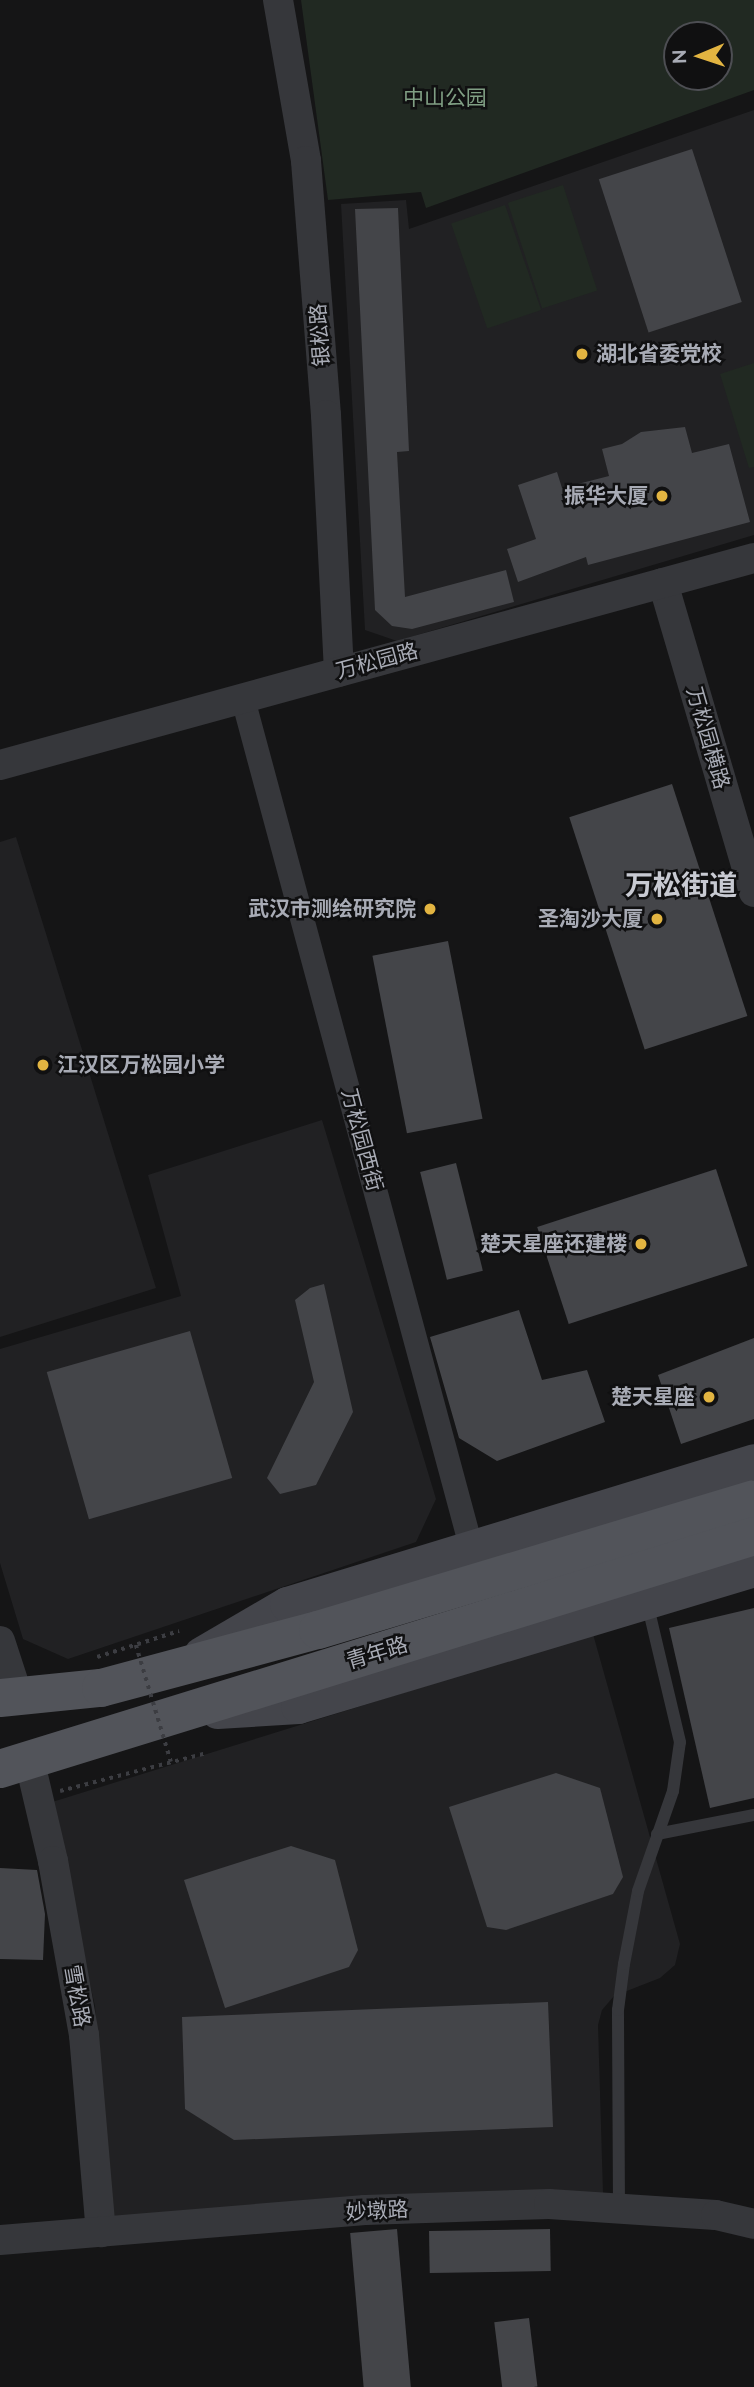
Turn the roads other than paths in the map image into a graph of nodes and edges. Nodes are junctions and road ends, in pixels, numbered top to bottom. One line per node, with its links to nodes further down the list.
1 (278, 0): 4 (street, 银松路)
2 (754, 558): 3 (street, 万松园路)
3 (663, 583): 4 (street, 万松园路); 7 (street, 万松园横路)
4 (339, 672): 5 (street, 万松园路)
5 (243, 699): 6 (street, 万松园路); 13 (street, 万松园西街)
6 (0, 765)
7 (754, 892)
8 (754, 1461): 13 (main road)
9 (754, 1467): 14 (main road)
10 (754, 1499): 14 (main road, 青年路)
11 (754, 1536): 14 (main road, 青年路)
12 (754, 1559): 14 (main road)
13 (476, 1565): 14 (main road, 青年路); 18 (main road, 青年路)
14 (598, 1565): 19 (main road, 青年路)
15 (754, 1569): 16 (main road)
16 (647, 1602): 19 (main road); 22 (lane)
17 (0, 1641): 18 (street)
18 (6, 1703)
19 (182, 1713): 20 (main road, 青年路)
20 (10, 1759): 25 (street, 雪松路)
21 (754, 1815): 22 (lane)
22 (657, 1834): 23 (lane)
23 (619, 2209): 24 (street, 妙墩路); 25 (street, 妙墩路)
24 (754, 2224)
25 (101, 2232): 26 (street, 妙墩路)
26 (0, 2240)

